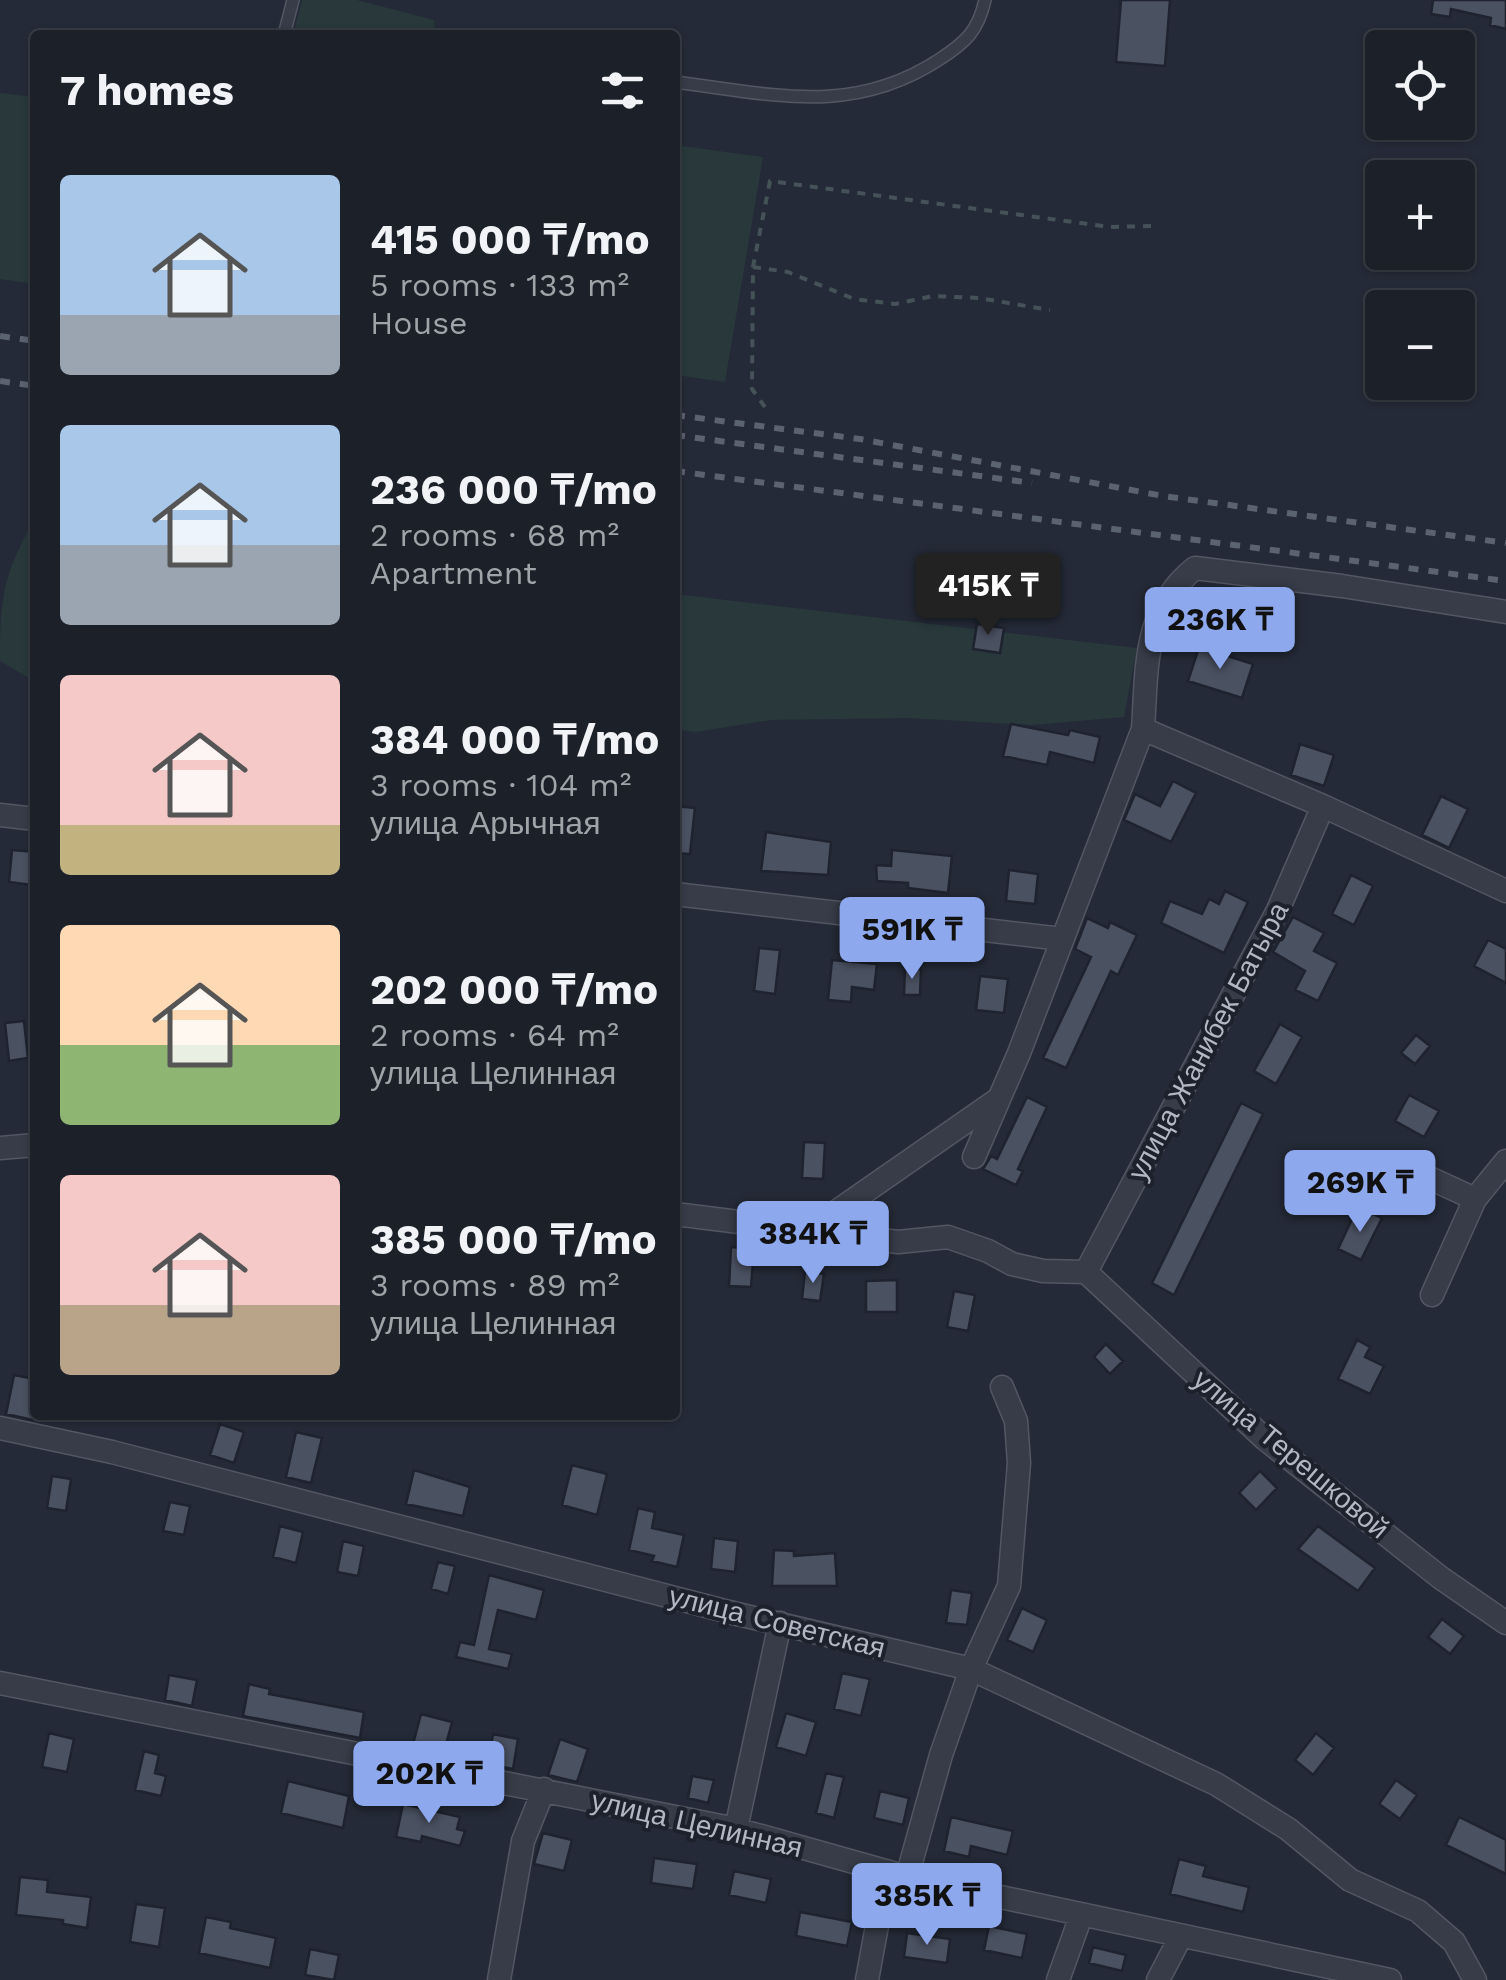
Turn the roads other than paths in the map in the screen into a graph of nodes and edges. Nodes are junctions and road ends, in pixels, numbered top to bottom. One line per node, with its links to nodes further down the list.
1 (293, 0): 3 (lane)
2 (986, 0): 4 (lane)
3 (285, 30)
4 (680, 83)
5 (1506, 612): 6 (street)
6 (1143, 729): 7 (street); 12 (street)
7 (1323, 806): 10 (street); 22 (street, улица Жанибек Батыра)
8 (0, 814): 9 (street)
9 (30, 818)
10 (1506, 891)
11 (680, 895): 12 (street)
12 (1062, 940): 13 (street)
13 (999, 1099): 16 (street); 21 (street)
14 (30, 1145): 15 (street)
15 (0, 1148)
16 (974, 1156)
17 (1506, 1161): 18 (street)
18 (1475, 1199): 19 (street); 23 (street)
19 (1360, 1201)
20 (680, 1215): 21 (street)
21 (807, 1232): 22 (street)
22 (1086, 1272): 27 (street, улица Терешковой)
23 (1432, 1295)
24 (1002, 1387): 28 (street)
25 (0, 1428): 26 (street, улица Советская)
26 (780, 1623): 28 (street, улица Советская); 31 (street)
27 (1506, 1623)
28 (971, 1668): 32 (street); 40 (street, улица Советская)
29 (0, 1683): 30 (street, улица Целинная)
30 (544, 1789): 31 (street, улица Целинная); 35 (street)
31 (736, 1829): 32 (street, улица Целинная)
32 (897, 1874): 33 (street, улица Целинная); 36 (street)
33 (1082, 1916): 34 (street, улица Целинная); 37 (street)
34 (1180, 1938): 38 (street); 39 (street, улица Целинная)
35 (499, 1980)
36 (867, 1980)
37 (1058, 1980)
38 (1158, 1980)
39 (1390, 1980)
40 (1474, 1980)

